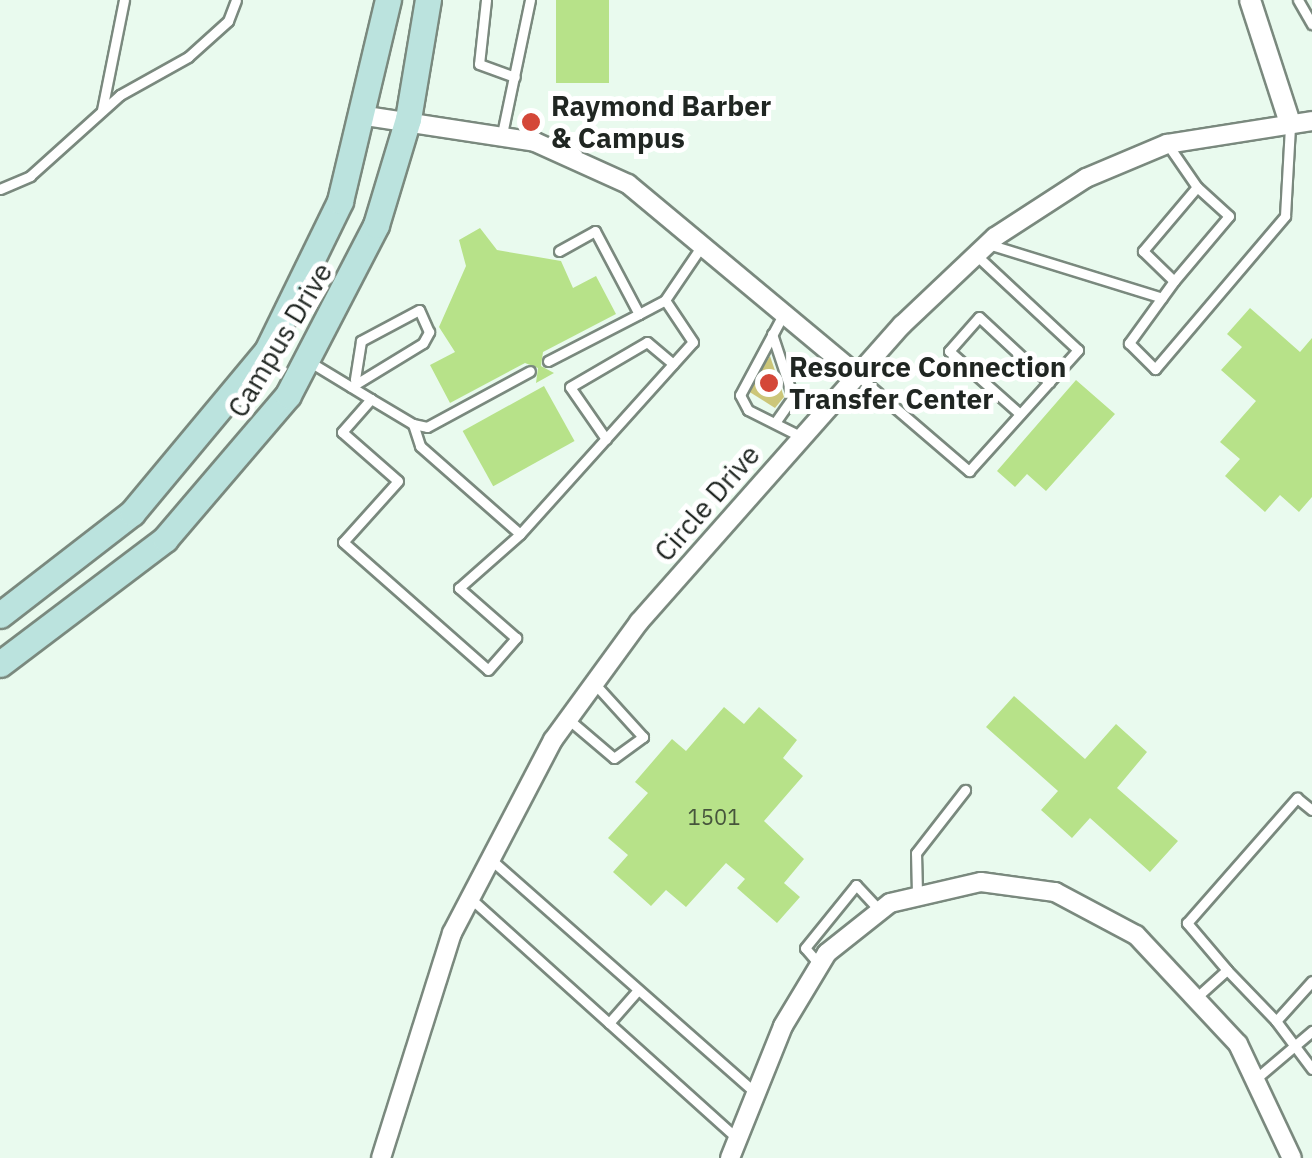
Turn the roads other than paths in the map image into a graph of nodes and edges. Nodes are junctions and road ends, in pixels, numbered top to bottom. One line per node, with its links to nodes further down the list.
1 (124, 0): 11 (lane)
2 (236, 0): 11 (lane)
3 (388, 0): 12 (main road, Campus Drive)
4 (428, 0): 13 (main road, Campus Drive)
5 (486, 0): 10 (lane)
6 (530, 0): 10 (lane)
7 (1250, 0): 15 (street)
8 (1298, 0): 9 (lane)
9 (1312, 23)
10 (515, 77): 16 (lane)
11 (102, 111): 19 (lane)
12 (366, 116): 13 (street); 43 (main road, Campus Drive)
13 (408, 119): 16 (street); 29 (main road, Campus Drive)
14 (1312, 121): 15 (street, Circle Drive)
15 (1290, 123): 17 (street, Circle Drive); 24 (lane)
16 (502, 134): 20 (street)
17 (1168, 144): 18 (lane); 21 (street, Circle Drive)
18 (1198, 187): 23 (lane); 23 (lane)
19 (0, 189)
20 (705, 240): 25 (lane); 26 (street)
21 (981, 249): 24 (lane); 33 (street, Circle Drive); 34 (lane)
22 (560, 251): 27 (lane)
23 (1174, 281): 24 (lane)
24 (1162, 298)
25 (665, 300): 27 (lane); 31 (lane)
26 (785, 311): 28 (lane); 33 (street)
27 (639, 314): 30 (lane)
28 (772, 334): 38 (lane); 38 (lane)
29 (308, 362): 35 (lane); 44 (main road, Campus Drive)
30 (548, 362)
31 (673, 364): 41 (lane); 41 (lane)
32 (530, 371): 39 (lane)
33 (857, 375): 37 (lane); 40 (street, Circle Drive)
34 (1049, 382): 37 (lane); 37 (lane)
35 (353, 383): 35 (lane); 36 (lane)
36 (372, 400): 39 (lane); 42 (lane)
37 (1020, 414)
38 (777, 420): 40 (lane)
39 (414, 424): 42 (lane)
40 (802, 437): 45 (street, Circle Drive)
41 (606, 439): 42 (lane)
42 (520, 534)
43 (0, 615)
44 (0, 664)
45 (594, 683): 46 (street, Circle Drive); 46 (lane)
46 (568, 718): 49 (street, Circle Drive)
47 (966, 790): 50 (lane)
48 (1312, 810): 54 (lane)
49 (488, 856): 51 (street, Circle Drive); 56 (lane)
50 (918, 893): 52 (street); 57 (street)
51 (468, 897): 59 (lane); 66 (street, Circle Drive)
52 (880, 910): 53 (street); 53 (lane)
53 (819, 964): 64 (street)
54 (1227, 970): 57 (lane); 58 (lane)
55 (1312, 980): 58 (lane)
56 (638, 990): 59 (lane); 64 (lane)
57 (1198, 996): 63 (street)
58 (1276, 1021): 61 (lane)
59 (609, 1023): 65 (lane)
60 (1312, 1031): 61 (lane)
61 (1293, 1053): 62 (lane); 63 (lane)
62 (1312, 1069)
63 (1259, 1076): 68 (street)
64 (756, 1094): 65 (street)
65 (738, 1139): 67 (street)
66 (381, 1158)
67 (730, 1158)
68 (1292, 1158)

